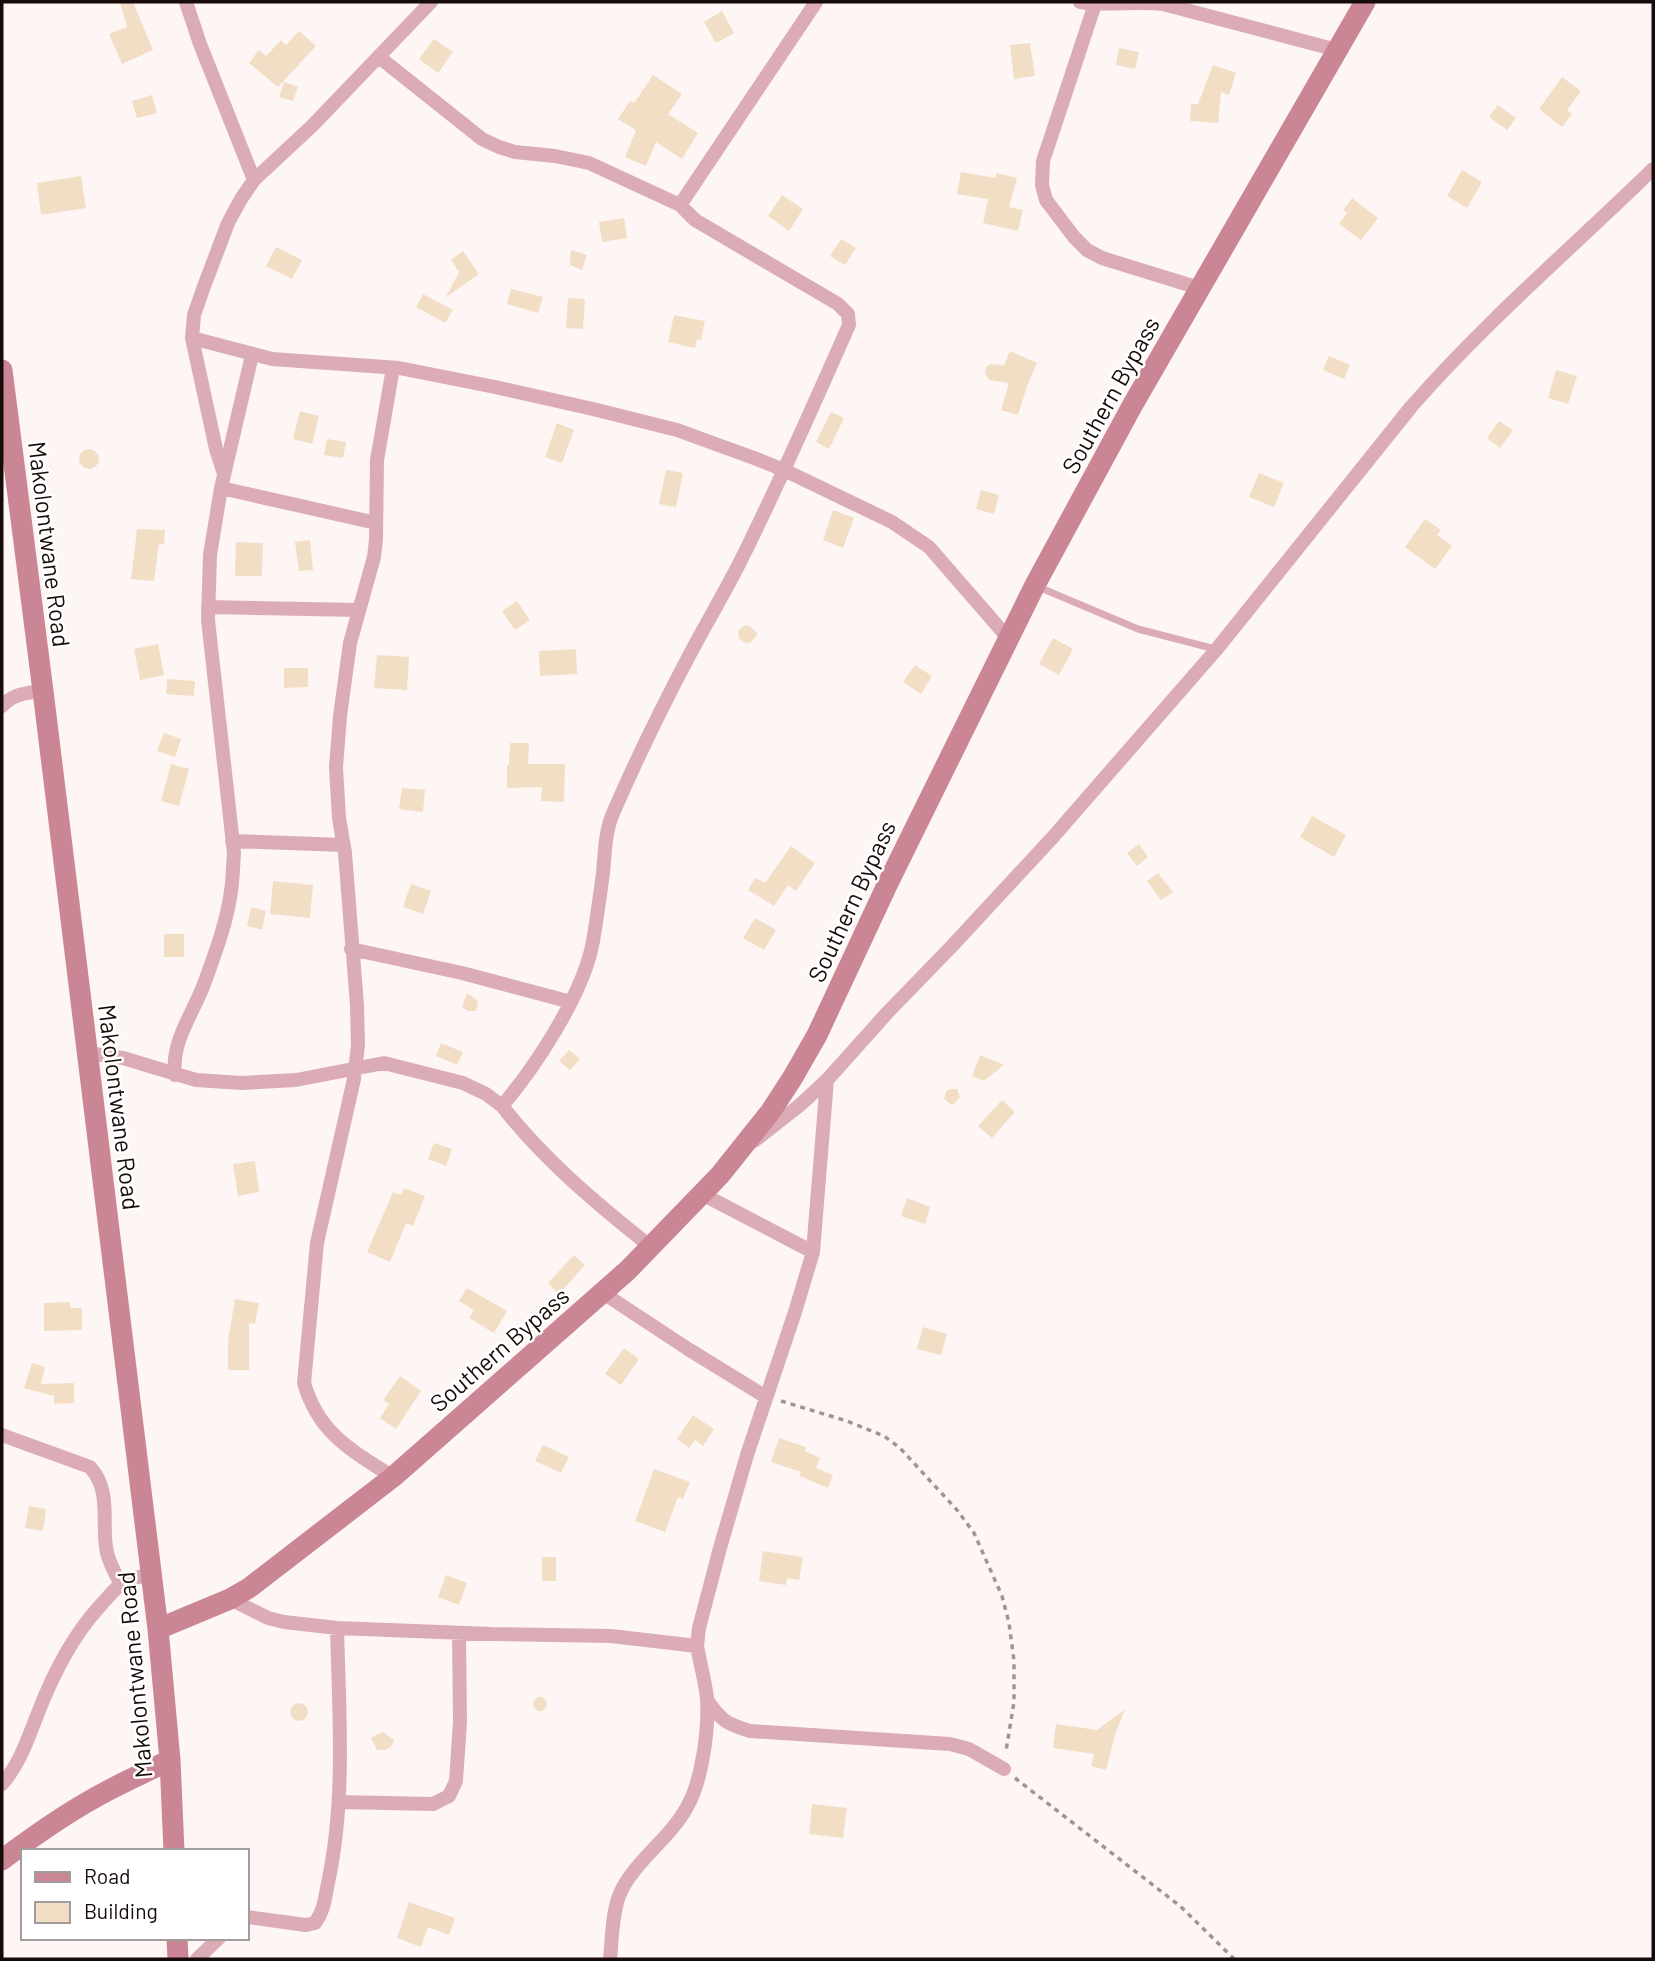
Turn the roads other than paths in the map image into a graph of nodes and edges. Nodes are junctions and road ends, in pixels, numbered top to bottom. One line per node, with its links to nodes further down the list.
1 (186, 2): 11 (street)
2 (431, 2): 9 (street)
3 (816, 2): 12 (street)
4 (1080, 2): 6 (street)
5 (1365, 2): 8 (street, Southern Bypass)
6 (1095, 4): 7 (street); 13 (street)
7 (1191, 6): 8 (street)
8 (1337, 50): 13 (street, Southern Bypass)
9 (379, 57): 11 (street); 12 (street)
10 (1653, 169): 25 (street)
11 (254, 180): 14 (street)
12 (680, 205): 18 (street)
13 (1199, 288): 21 (street, Southern Bypass)
14 (192, 338): 15 (street); 19 (street)
15 (253, 355): 16 (street); 19 (street)
16 (393, 368): 18 (street); 20 (street)
17 (2, 370): 26 (street, Makolontwane Road)
18 (784, 470): 24 (street); 31 (street)
19 (223, 480): 20 (street); 22 (street)
20 (376, 523): 23 (street)
21 (1035, 585): 24 (street, Southern Bypass); 25 (lane)
22 (208, 607): 23 (street); 28 (street)
23 (359, 610): 29 (street)
24 (1008, 638): 37 (street, Southern Bypass)
25 (1216, 650): 35 (street)
26 (43, 691): 27 (street); 32 (street, Makolontwane Road)
27 (2, 706)
28 (232, 841): 29 (street); 34 (street)
29 (344, 845): 30 (street)
30 (351, 948): 31 (street); 33 (street)
31 (571, 1002): 36 (street)
32 (87, 1053): 34 (street); 45 (street, Makolontwane Road)
33 (355, 1070): 34 (street); 36 (street); 44 (street)
34 (175, 1074)
35 (827, 1080): 37 (street); 40 (street)
36 (502, 1106): 39 (street)
37 (739, 1153): 38 (street, Southern Bypass)
38 (702, 1194): 39 (street, Southern Bypass); 40 (street)
39 (651, 1247): 41 (street, Southern Bypass)
40 (813, 1252): 42 (street)
41 (603, 1293): 42 (street); 44 (street, Southern Bypass)
42 (766, 1396): 51 (street)
43 (2, 1435): 46 (street)
44 (393, 1477): 47 (street, Southern Bypass)
45 (152, 1575): 46 (street); 49 (street, Makolontwane Road)
46 (120, 1583): 55 (street)
47 (230, 1599): 48 (street); 49 (street, Southern Bypass)
48 (337, 1628): 50 (street); 56 (street)
49 (158, 1629): 53 (street, Makolontwane Road)
50 (459, 1633): 51 (street); 56 (street)
51 (697, 1646): 52 (street)
52 (707, 1700): 54 (street); 64 (street)
53 (170, 1760): 57 (street, Makolontwane Road); 58 (street)
54 (1004, 1769)
55 (2, 1784)
56 (339, 1802): 59 (street)
57 (174, 1849)
58 (2, 1860)
59 (248, 1917)
60 (177, 1940): 62 (street)
61 (217, 1940): 63 (street)
62 (178, 1959)
63 (197, 1959)
64 (610, 1959)

